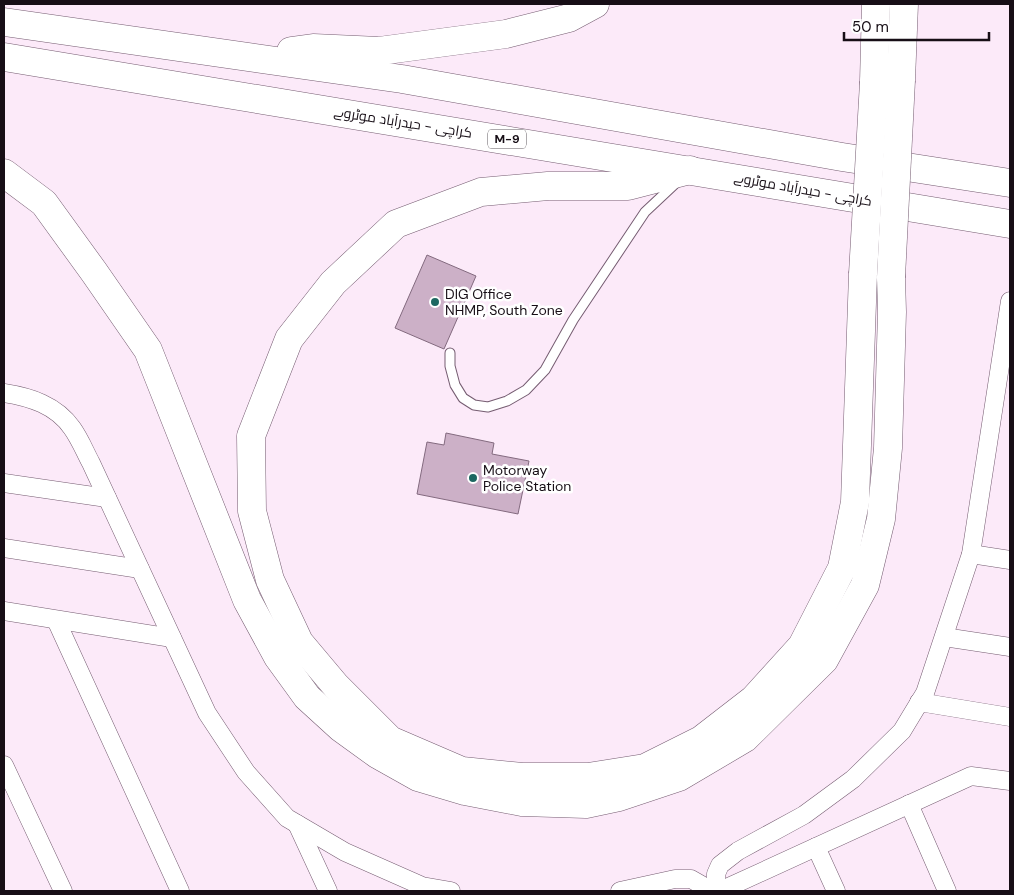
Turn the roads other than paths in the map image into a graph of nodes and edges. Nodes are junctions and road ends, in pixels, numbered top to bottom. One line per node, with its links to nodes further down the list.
1 (595, 4): 6 (highway)
2 (876, 4): 7 (highway)
3 (904, 4): 7 (highway)
4 (4, 22): 6 (highway)
5 (4, 57): 8 (highway, کراچی - حیدرآباد موٹروے / M-9)
6 (250, 57): 10 (highway)
7 (888, 81): 8 (highway, bridge); 9 (highway, bridge)
8 (690, 170): 11 (highway, کراچی - حیدرآباد موٹروے / M-9); 13 (lane)
9 (4, 173)
10 (1010, 183)
11 (1010, 224)
12 (1010, 300): 18 (street)
13 (450, 353)
14 (4, 393): 16 (street)
15 (4, 483): 16 (street)
16 (107, 498): 20 (street)
17 (4, 548): 20 (street)
18 (971, 554): 19 (street); 23 (street)
19 (1010, 560)
20 (140, 570): 24 (street)
21 (8, 615): 22 (street)
22 (56, 620): 24 (street); 34 (street)
23 (944, 637): 25 (street); 26 (street)
24 (172, 638): 31 (street)
25 (1010, 647)
26 (919, 702): 27 (street); 38 (street)
27 (1010, 716)
28 (4, 765): 33 (street)
29 (1010, 782): 30 (street)
30 (909, 804): 32 (street); 41 (street)
31 (297, 824): 35 (street); 36 (street)
32 (816, 847): 39 (street); 40 (street)
33 (63, 891)
34 (180, 891)
35 (328, 891)
36 (451, 891)
37 (620, 891): 38 (street)
38 (714, 891)
39 (720, 891)
40 (836, 891)
41 (947, 891)

